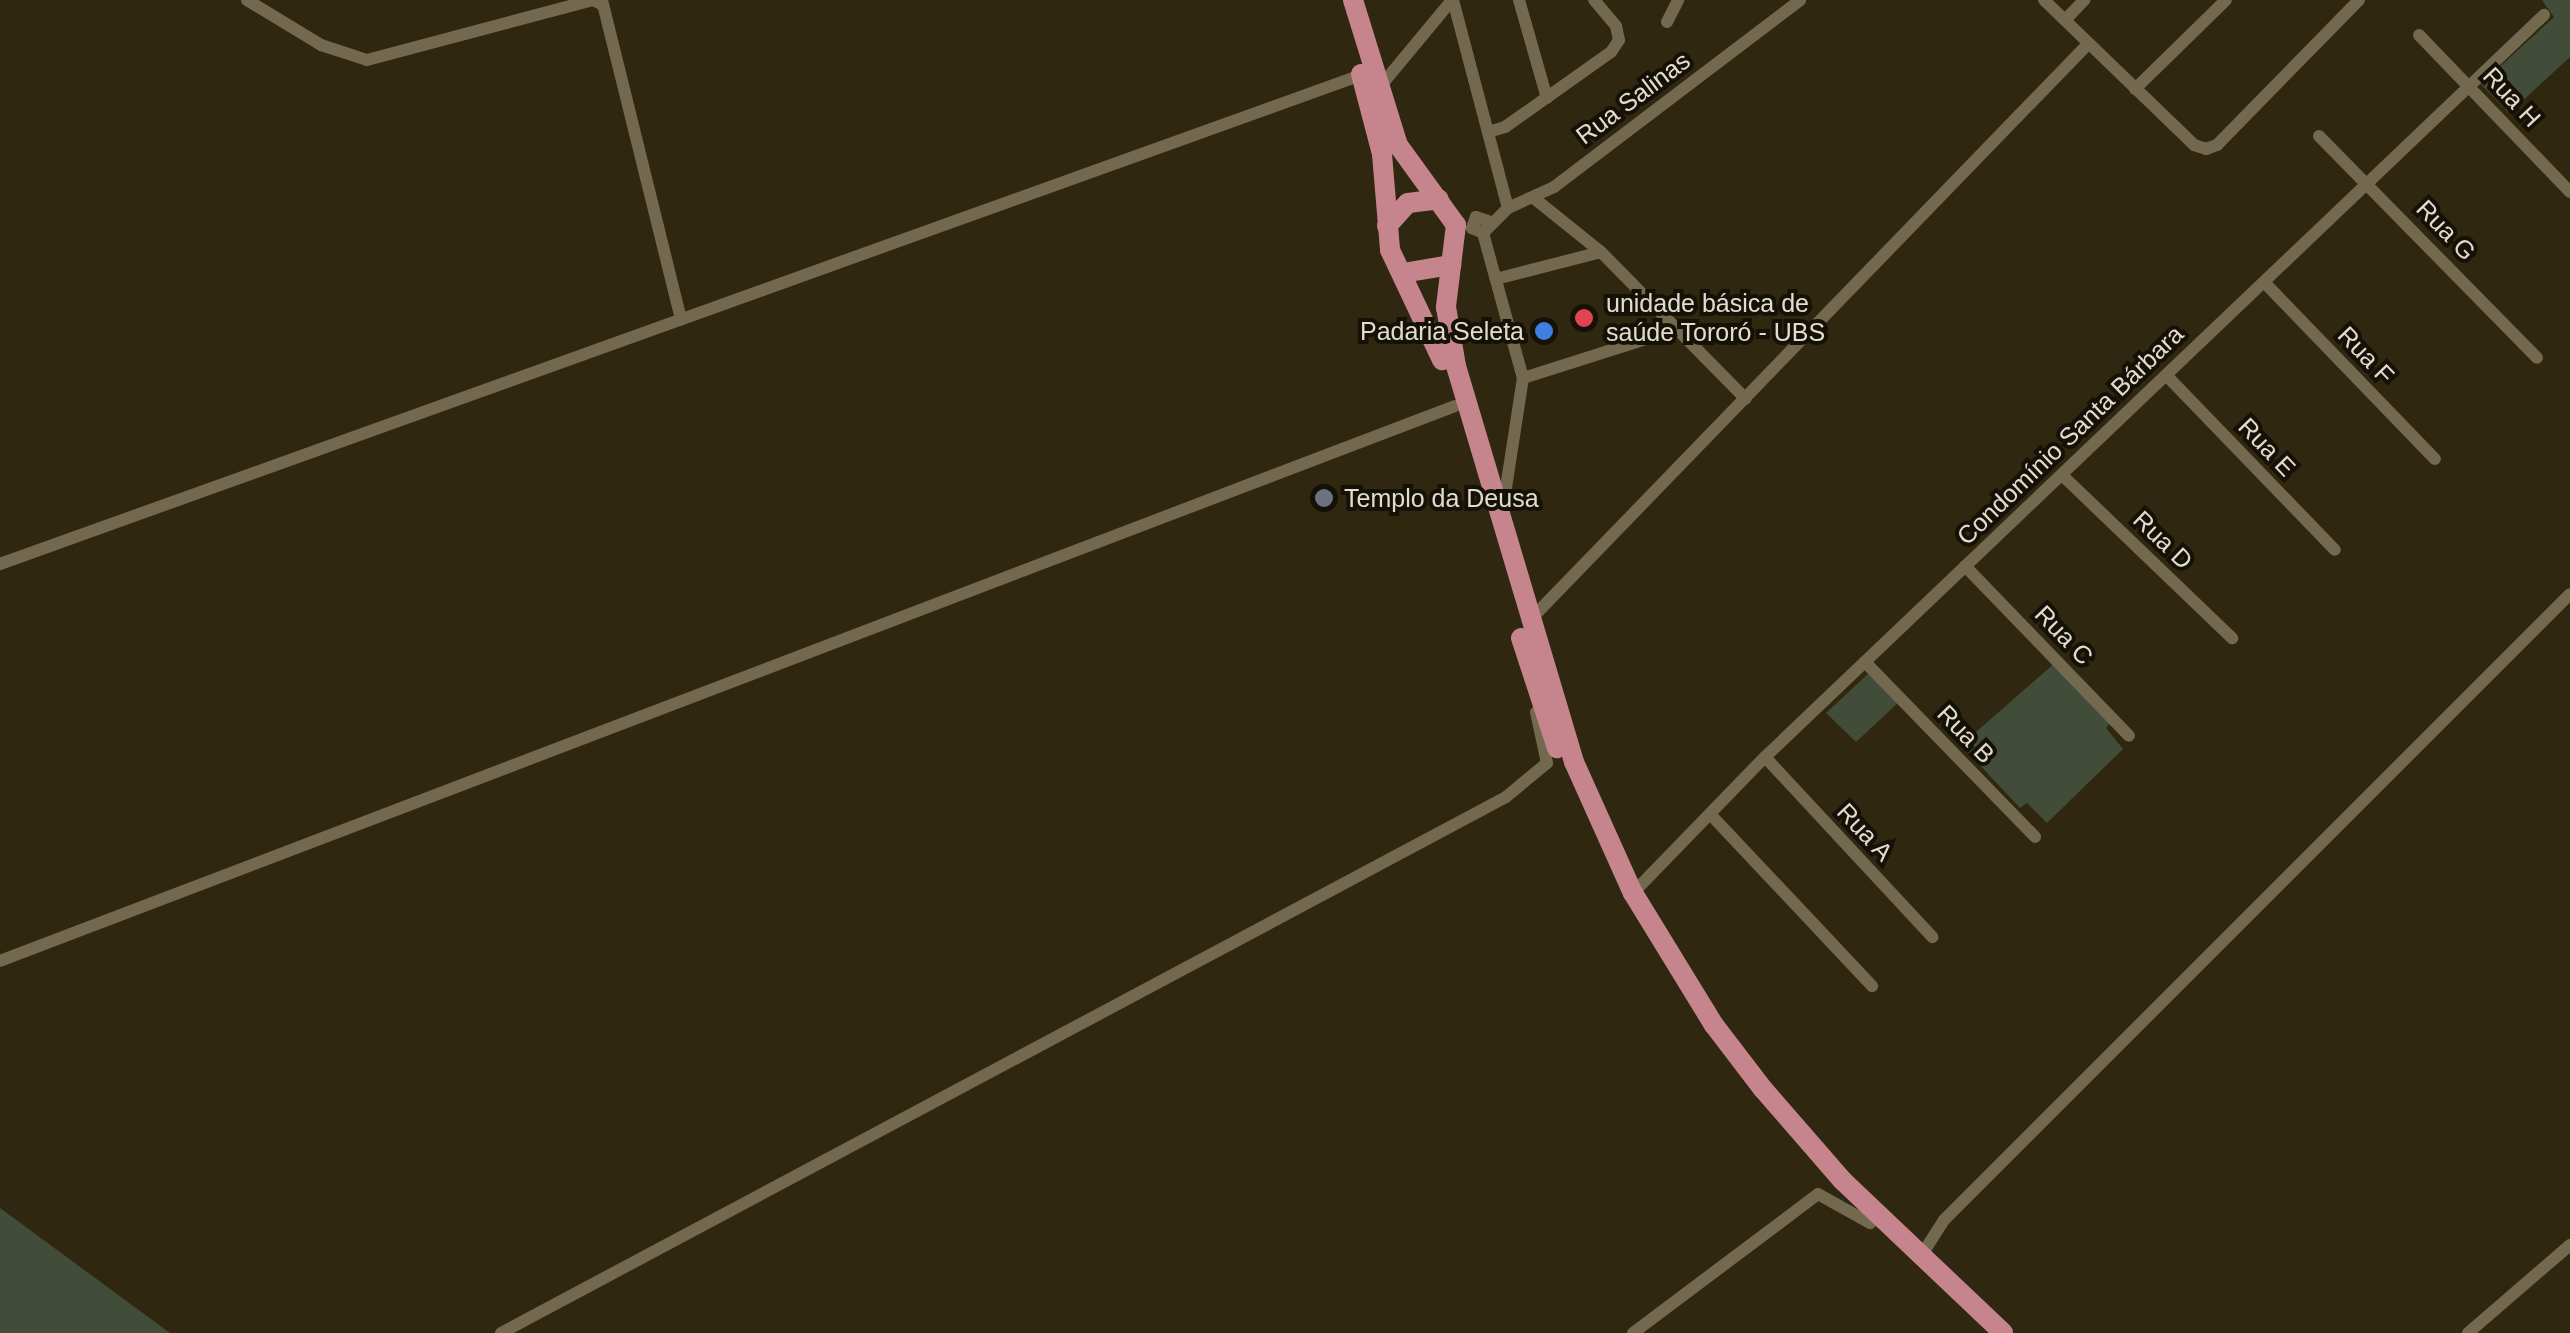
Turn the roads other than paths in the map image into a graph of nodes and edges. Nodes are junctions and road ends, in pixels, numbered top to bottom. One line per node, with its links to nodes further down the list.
1 (247, 0): 13 (street)
2 (1340, 0): 19 (main road)
3 (1353, 0): 21 (main road)
4 (1453, 0): 21 (street); 24 (street)
5 (1519, 0): 23 (street)
6 (1594, 0): 23 (street)
7 (1678, 0): 16 (street)
8 (1800, 0): 28 (street, Rua Salinas)
9 (2044, 0): 15 (street)
10 (2084, 0): 15 (street)
11 (2226, 0): 22 (street)
12 (2359, 0): 22 (street)
13 (602, 2): 38 (street)
14 (2544, 16): 20 (street, Condomínio Santa Bárbara)
15 (2064, 20): 18 (street)
16 (1667, 22)
17 (2419, 35): 20 (street, Rua H)
18 (2088, 44): 22 (street); 43 (street)
19 (1362, 75): 31 (main road); 38 (street)
20 (2472, 84): 26 (street, Condomínio Santa Bárbara); 27 (street, Rua H)
21 (1379, 88): 29 (main road)
22 (2136, 89)
23 (1547, 98): 24 (street)
24 (1488, 132): 30 (street)
25 (2320, 136): 26 (street, Rua G)
26 (2370, 182): 37 (street, Condomínio Santa Bárbara); 40 (street, Rua G)
27 (2570, 192)
28 (1536, 198): 30 (street, Rua Salinas); 33 (street)
29 (1439, 199): 31 (main road); 32 (street); 34 (main road)
30 (1508, 208): 32 (street, Rua Salinas)
31 (1387, 226): 35 (main road)
32 (1481, 226): 34 (street, Rua Salinas); 36 (street)
33 (1601, 252): 36 (street); 39 (street)
34 (1454, 258): 35 (main road); 47 (main road)
35 (1403, 274): 44 (main road)
36 (1496, 279): 42 (street)
37 (2264, 282): 41 (street, Condomínio Santa Bárbara); 45 (street, Rua F)
38 (680, 318): 49 (street)
39 (1674, 330): 42 (street); 43 (street)
40 (2538, 358)
41 (2166, 375): 46 (street, Condomínio Santa Bárbara); 48 (street, Rua E)
42 (1523, 378): 47 (street)
43 (1746, 399): 52 (street)
44 (1455, 406): 55 (main road); 62 (street)
45 (2435, 458)
46 (2062, 475): 50 (street, Condomínio Santa Bárbara); 53 (street, Rua D)
47 (1500, 522): 52 (main road)
48 (2336, 550)
49 (0, 564)
50 (1966, 566): 54 (street, Condomínio Santa Bárbara); 56 (street, Rua C)
51 (2570, 591): 66 (street)
52 (1530, 620): 60 (main road)
53 (2232, 638)
54 (1864, 662): 57 (street, Condomínio Santa Bárbara); 59 (street, Rua B)
55 (1539, 701): 64 (main road); 67 (street)
56 (2129, 736)
57 (1766, 756): 58 (street, Condomínio Santa Bárbara); 61 (street, Rua A)
58 (1711, 816): 60 (street, Condomínio Santa Bárbara); 63 (street)
59 (2035, 837)
60 (1633, 893): 66 (main road)
61 (1932, 937)
62 (0, 961)
63 (1872, 986)
64 (1870, 1223): 68 (street); 69 (main road)
65 (2570, 1245): 71 (street)
66 (1921, 1256): 70 (main road)
67 (501, 1333)
68 (1633, 1333)
69 (1986, 1333)
70 (2002, 1333)
71 (2468, 1333)

